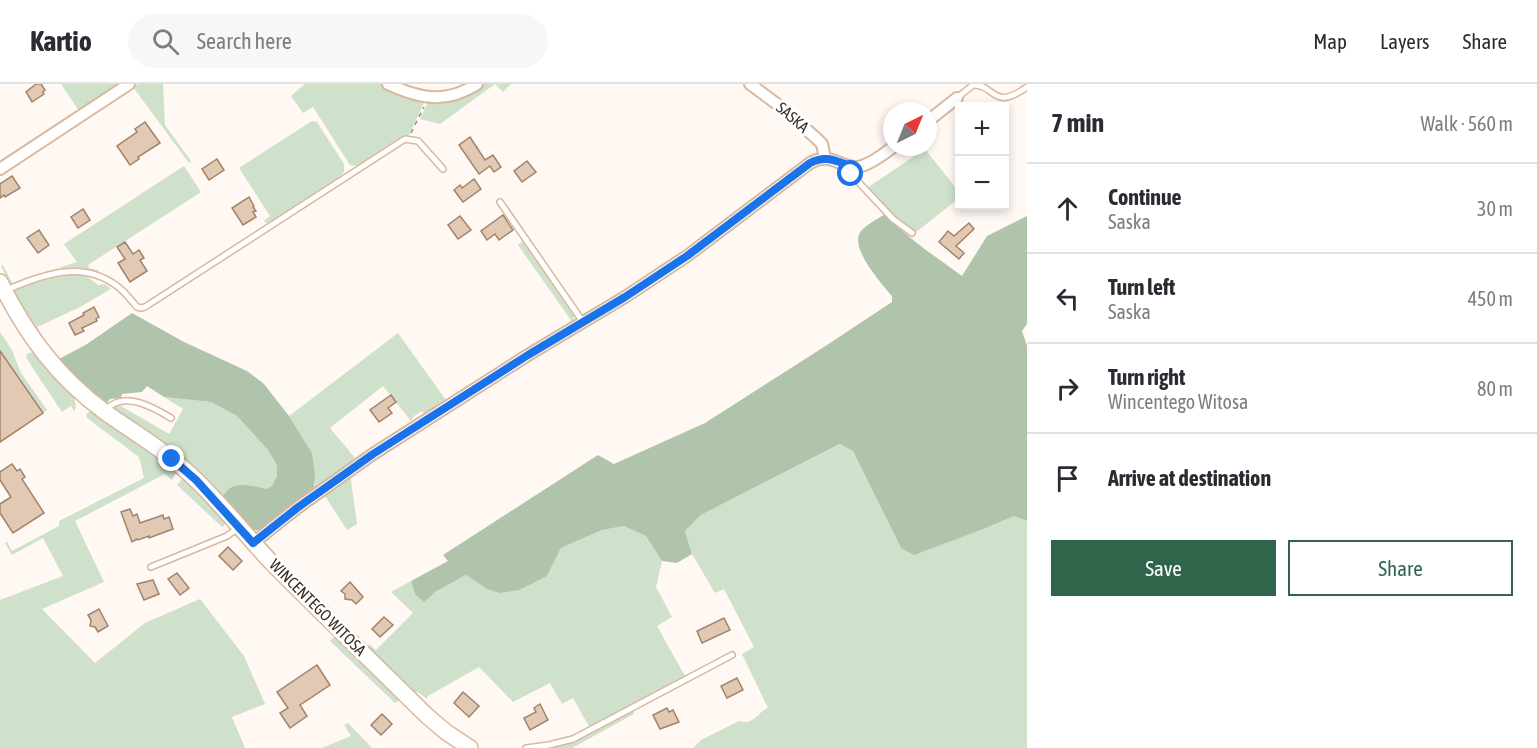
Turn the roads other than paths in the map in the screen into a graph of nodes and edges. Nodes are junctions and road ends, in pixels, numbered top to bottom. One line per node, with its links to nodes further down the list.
1 (129, 84): 11 (street)
2 (388, 84): 3 (street)
3 (477, 84)
4 (750, 84): 9 (street, SASKA)
5 (1027, 87): 6 (lane)
6 (957, 98): 7 (street)
7 (937, 113)
8 (883, 155): 10 (street)
9 (825, 158): 10 (street); 16 (street)
10 (845, 164): 14 (lane)
11 (0, 169)
12 (443, 169): 15 (lane)
13 (500, 202): 16 (lane)
14 (912, 233)
15 (2, 286): 17 (street, WINCENTEGO WITOSA)
16 (583, 322): 20 (street)
17 (105, 411): 18 (lane); 19 (street, WINCENTEGO WITOSA)
18 (171, 418)
19 (239, 527): 20 (street, WINCENTEGO WITOSA); 21 (lane)
20 (253, 543): 23 (street, WINCENTEGO WITOSA)
21 (151, 567)
22 (732, 655): 24 (lane)
23 (470, 748)
24 (526, 748)

